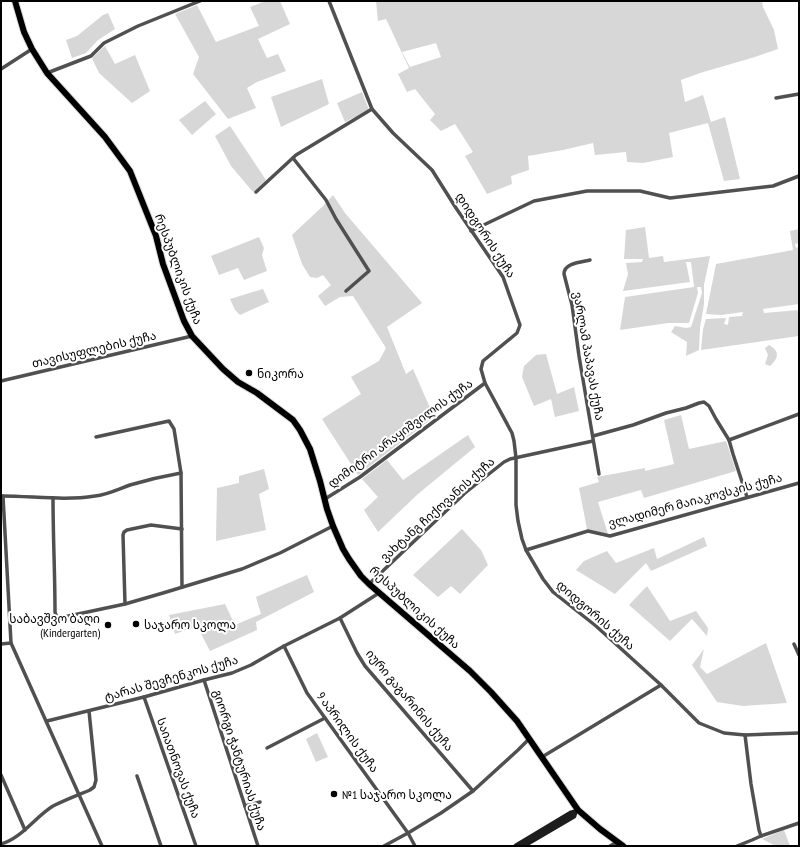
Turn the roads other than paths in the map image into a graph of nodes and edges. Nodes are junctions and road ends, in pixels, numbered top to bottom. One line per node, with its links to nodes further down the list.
1 (15, 1): 4 (main road, რესპუბლიკის ქუჩა)
2 (200, 1): 6 (street)
3 (329, 1): 9 (street, დიდგორის ქუჩა)
4 (32, 49): 5 (street); 6 (main road, რესპუბლიკის ქუჩა)
5 (1, 69)
6 (47, 73): 16 (main road, რესპუბლიკის ქუჩა)
7 (799, 94): 8 (street)
8 (776, 98)
9 (372, 109): 10 (street); 13 (street, დიდგორის ქუჩა)
10 (293, 158): 12 (street); 15 (street)
11 (799, 176): 13 (street)
12 (256, 192)
13 (471, 231): 18 (street, დიდგორის ქუჩა)
14 (590, 260): 21 (street, ვარლამ პაპავას ქუჩა)
15 (346, 291)
16 (192, 336): 17 (street, თავისუფლების ქუჩა); 30 (main road, რესპუბლიკის ქუჩა)
17 (1, 382)
18 (485, 383): 23 (street, დიდგორის ქუჩა); 30 (street, დიმიტრი არაყიშვილის ქუჩა)
19 (799, 414): 22 (street)
20 (96, 437): 24 (street)
21 (593, 438): 22 (street, ვახტანგ ჩიქოვანის ქუჩა); 23 (street, ვახტანგ ჩიქოვანის ქუჩა); 25 (street, ვარლამ პაპავას ქუჩა)
22 (730, 440): 28 (street)
23 (516, 458): 33 (street, დიდგორის ქუჩა); 34 (street, ვახტანგ ჩიქოვანის ქუჩა)
24 (182, 473): 29 (street); 32 (street)
25 (599, 474)
26 (799, 483): 28 (street, ვლადიმერ მაიაკოვსკის ქუჩა)
27 (2, 496): 29 (street); 39 (street)
28 (747, 497): 33 (street, ვლადიმერ მაიაკოვსკის ქუჩა)
29 (53, 498): 37 (street)
30 (325, 499): 31 (main road, რესპუბლიკის ქუჩა)
31 (333, 526): 34 (main road, რესპუბლიკის ქუჩა); 35 (street)
32 (182, 529): 35 (street); 37 (street)
33 (526, 550): 45 (street, დიდგორის ქუჩა)
34 (369, 584): 36 (main road, რესპუბლიკის ქუჩა)
35 (182, 587): 37 (street)
36 (379, 593): 38 (street, ტარას შევჩენკოს ქუჩა); 52 (main road, რესპუბლიკის ქუჩა)
37 (124, 604)
38 (340, 618): 42 (street, ტარას შევჩენკოს ქუჩა); 57 (street, იური გაგარინის ქუჩა)
39 (11, 643): 40 (street); 49 (street)
40 (1, 644)
41 (794, 644): 43 (street)
42 (284, 646): 44 (street, ტარას შევჩენკოს ქუჩა); 48 (street, 9 აპრილის ქუჩა)
43 (799, 655)
44 (204, 680): 46 (street, ტარას შევჩენკოს ქუჩა); 60 (street, გიორგი ჭანტურიას ქუჩა)
45 (660, 685): 51 (street, დიდგორის ქუჩა); 54 (street)
46 (144, 697): 47 (street, ტარას შევჩენკოს ქუჩა); 70 (street, საიათნოვას ქუჩა)
47 (89, 711): 49 (street, ტარას შევჩენკოს ქუჩა); 58 (street)
48 (325, 718): 53 (street); 64 (street, 9 აპრილის ქუჩა)
49 (47, 721): 58 (street)
50 (799, 733): 51 (street, დიდგორის ქუჩა)
51 (746, 735): 65 (street)
52 (529, 739): 54 (main road, რესპუბლიკის ქუჩა); 57 (street)
53 (267, 748)
54 (542, 757): 61 (main road, რესპუბლიკის ქუჩა)
55 (1, 775): 63 (street)
56 (137, 776): 69 (street)
57 (473, 791): 64 (street)
58 (79, 794): 63 (street); 68 (street)
59 (260, 802): 60 (street)
60 (245, 806): 71 (street, გიორგი ჭანტურიას ქუჩა)
61 (577, 811): 66 (main road, რესპუბლიკის ქუჩა); 74 (street); 75 (street)
62 (799, 823): 65 (street)
63 (25, 830): 67 (street)
64 (408, 833): 72 (street); 73 (street, 9 აპრილის ქუჩა)
65 (760, 836): 78 (street)
66 (617, 842): 76 (street); 77 (main road, რესპუბლიკის ქუჩა)
67 (1, 844)
68 (102, 846)
69 (162, 846)
70 (196, 846)
71 (258, 846)
72 (384, 846)
73 (415, 846)
74 (516, 846)
75 (523, 846)
76 (610, 846)
77 (623, 846)
78 (737, 846)

